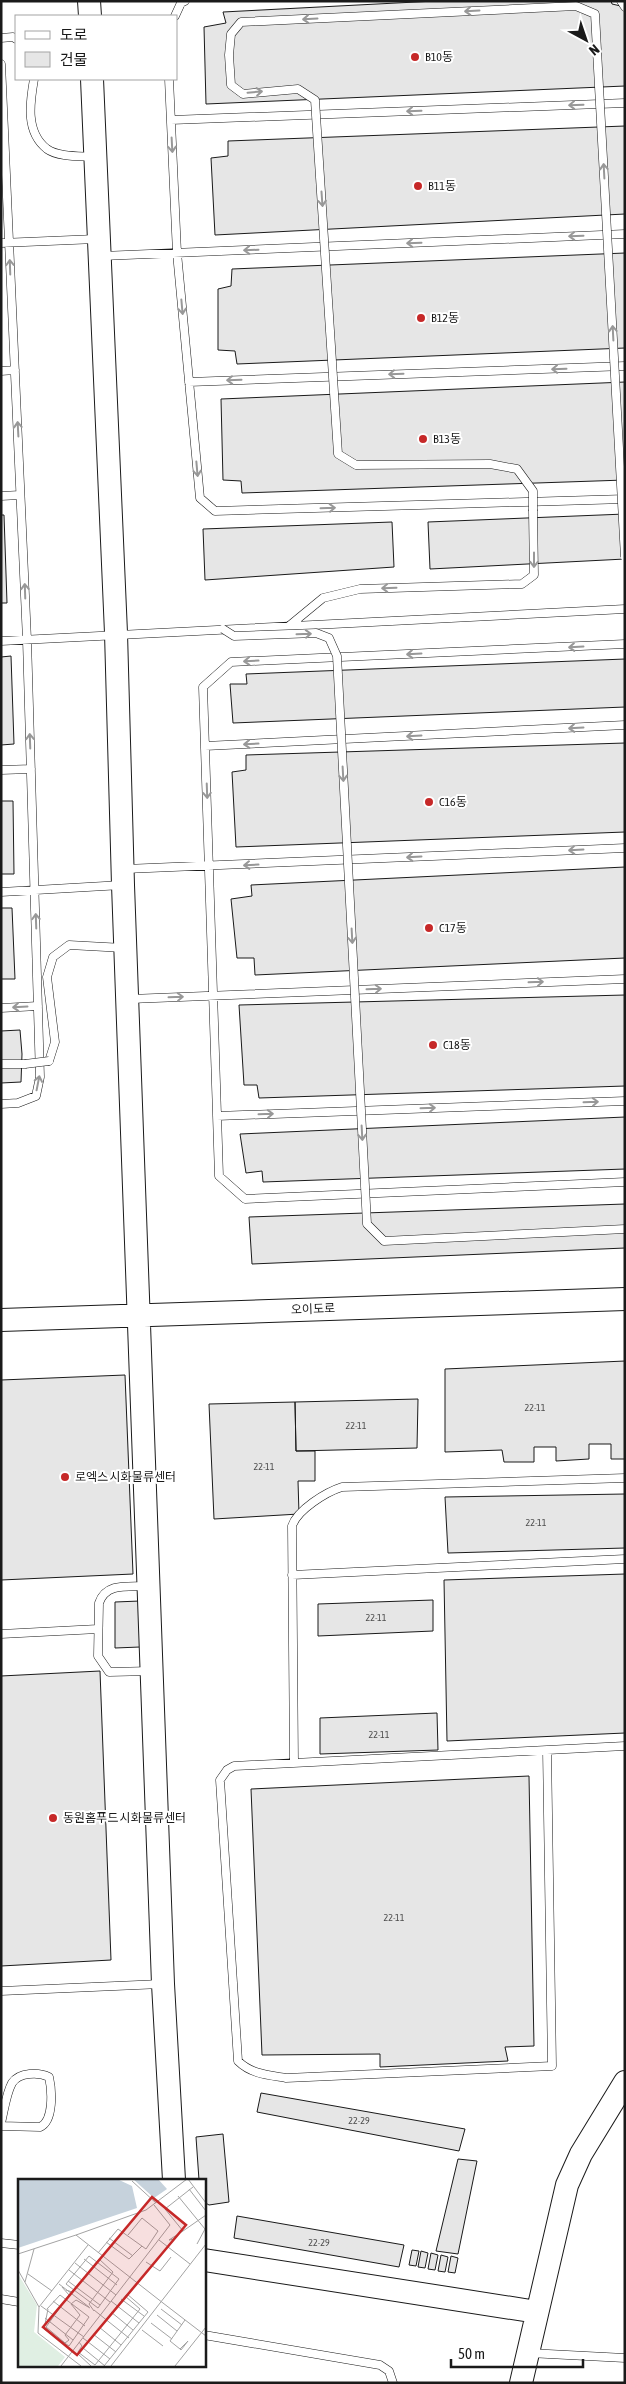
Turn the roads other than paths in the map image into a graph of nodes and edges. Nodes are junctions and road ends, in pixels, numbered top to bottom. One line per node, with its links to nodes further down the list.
1 (89, 1): 5 (street)
2 (185, 1): 6 (lane)
3 (621, 1): 4 (lane)
4 (625, 7)
5 (90, 15)
6 (175, 15)
7 (1, 38): 8 (lane)
8 (15, 38)
9 (1, 64): 15 (lane)
10 (34, 80): 16 (lane)
11 (92, 80): 16 (street)
12 (169, 80): 14 (lane)
13 (625, 103): 14 (lane, one-way to 14)
14 (171, 120): 20 (lane, one-way to 20)
15 (3, 123): 18 (lane)
16 (95, 158): 19 (street)
17 (625, 234): 20 (lane, one-way to 20)
18 (5, 243): 19 (lane); 22 (lane, one-way to 18)
19 (99, 247): 20 (lane); 32 (street)
20 (178, 253): 24 (lane, one-way to 24)
21 (625, 366): 24 (lane, one-way to 24)
22 (15, 370): 23 (lane); 25 (lane, one-way to 22)
23 (1, 371)
24 (189, 382): 27 (lane, one-way to 27)
25 (20, 495): 26 (lane); 33 (lane, one-way to 25)
26 (1, 496)
27 (625, 498)
28 (625, 557): 30 (lane, one-way to 30, bridge)
29 (625, 609): 30 (lane)
30 (288, 626): 31 (lane)
31 (223, 629): 32 (lane); 56 (lane, one-way to 56, bridge)
32 (116, 633): 33 (lane); 42 (street)
33 (27, 640): 34 (lane); 38 (lane, one-way to 33)
34 (1, 641)
35 (625, 644): 37 (lane, one-way to 37)
36 (625, 726): 37 (lane, one-way to 37)
37 (205, 746): 41 (lane, one-way to 41)
38 (31, 769): 39 (lane); 43 (lane)
39 (1, 770)
40 (625, 848): 41 (lane, one-way to 41)
41 (210, 866): 42 (lane); 47 (lane)
42 (123, 877): 43 (lane); 45 (street)
43 (35, 891): 44 (lane); 49 (lane, one-way to 43)
44 (1, 892)
45 (126, 948): 48 (street); 51 (lane, bridge)
46 (625, 979): 47 (lane, one-way to 46)
47 (213, 995): 48 (lane, one-way to 47); 54 (lane)
48 (128, 999): 58 (street)
49 (38, 1006): 50 (lane, one-way to 50); 53 (lane, one-way to 49)
50 (1, 1008)
51 (1, 1064)
52 (625, 1101): 54 (lane, one-way to 52)
53 (1, 1104)
54 (217, 1116): 55 (lane)
55 (625, 1182)
56 (625, 1229)
57 (625, 1299): 58 (street, 오이도로)
58 (140, 1315): 59 (street, 오이도로); 63 (street)
59 (1, 1320)
60 (625, 1478): 62 (lane)
61 (625, 1559): 62 (lane)
62 (292, 1575): 69 (lane)
63 (149, 1586): 64 (lane); 66 (street)
64 (98, 1629): 65 (lane); 66 (lane)
65 (1, 1634)
66 (152, 1671): 70 (street)
67 (625, 1746): 68 (lane)
68 (547, 1750): 69 (lane); 69 (lane)
69 (294, 1763)
70 (163, 1984): 71 (lane); 74 (street)
71 (1, 1991)
72 (625, 2082): 80 (street)
73 (1, 2124): 73 (lane)
74 (174, 2179)
75 (1, 2243): 76 (lane)
76 (18, 2245)
77 (205, 2260): 80 (street)
78 (1, 2299): 79 (lane)
79 (18, 2300)
80 (536, 2312): 82 (street)
81 (205, 2335): 84 (lane)
82 (528, 2353): 83 (lane); 85 (street)
83 (625, 2358)
84 (393, 2383)
85 (521, 2383)

